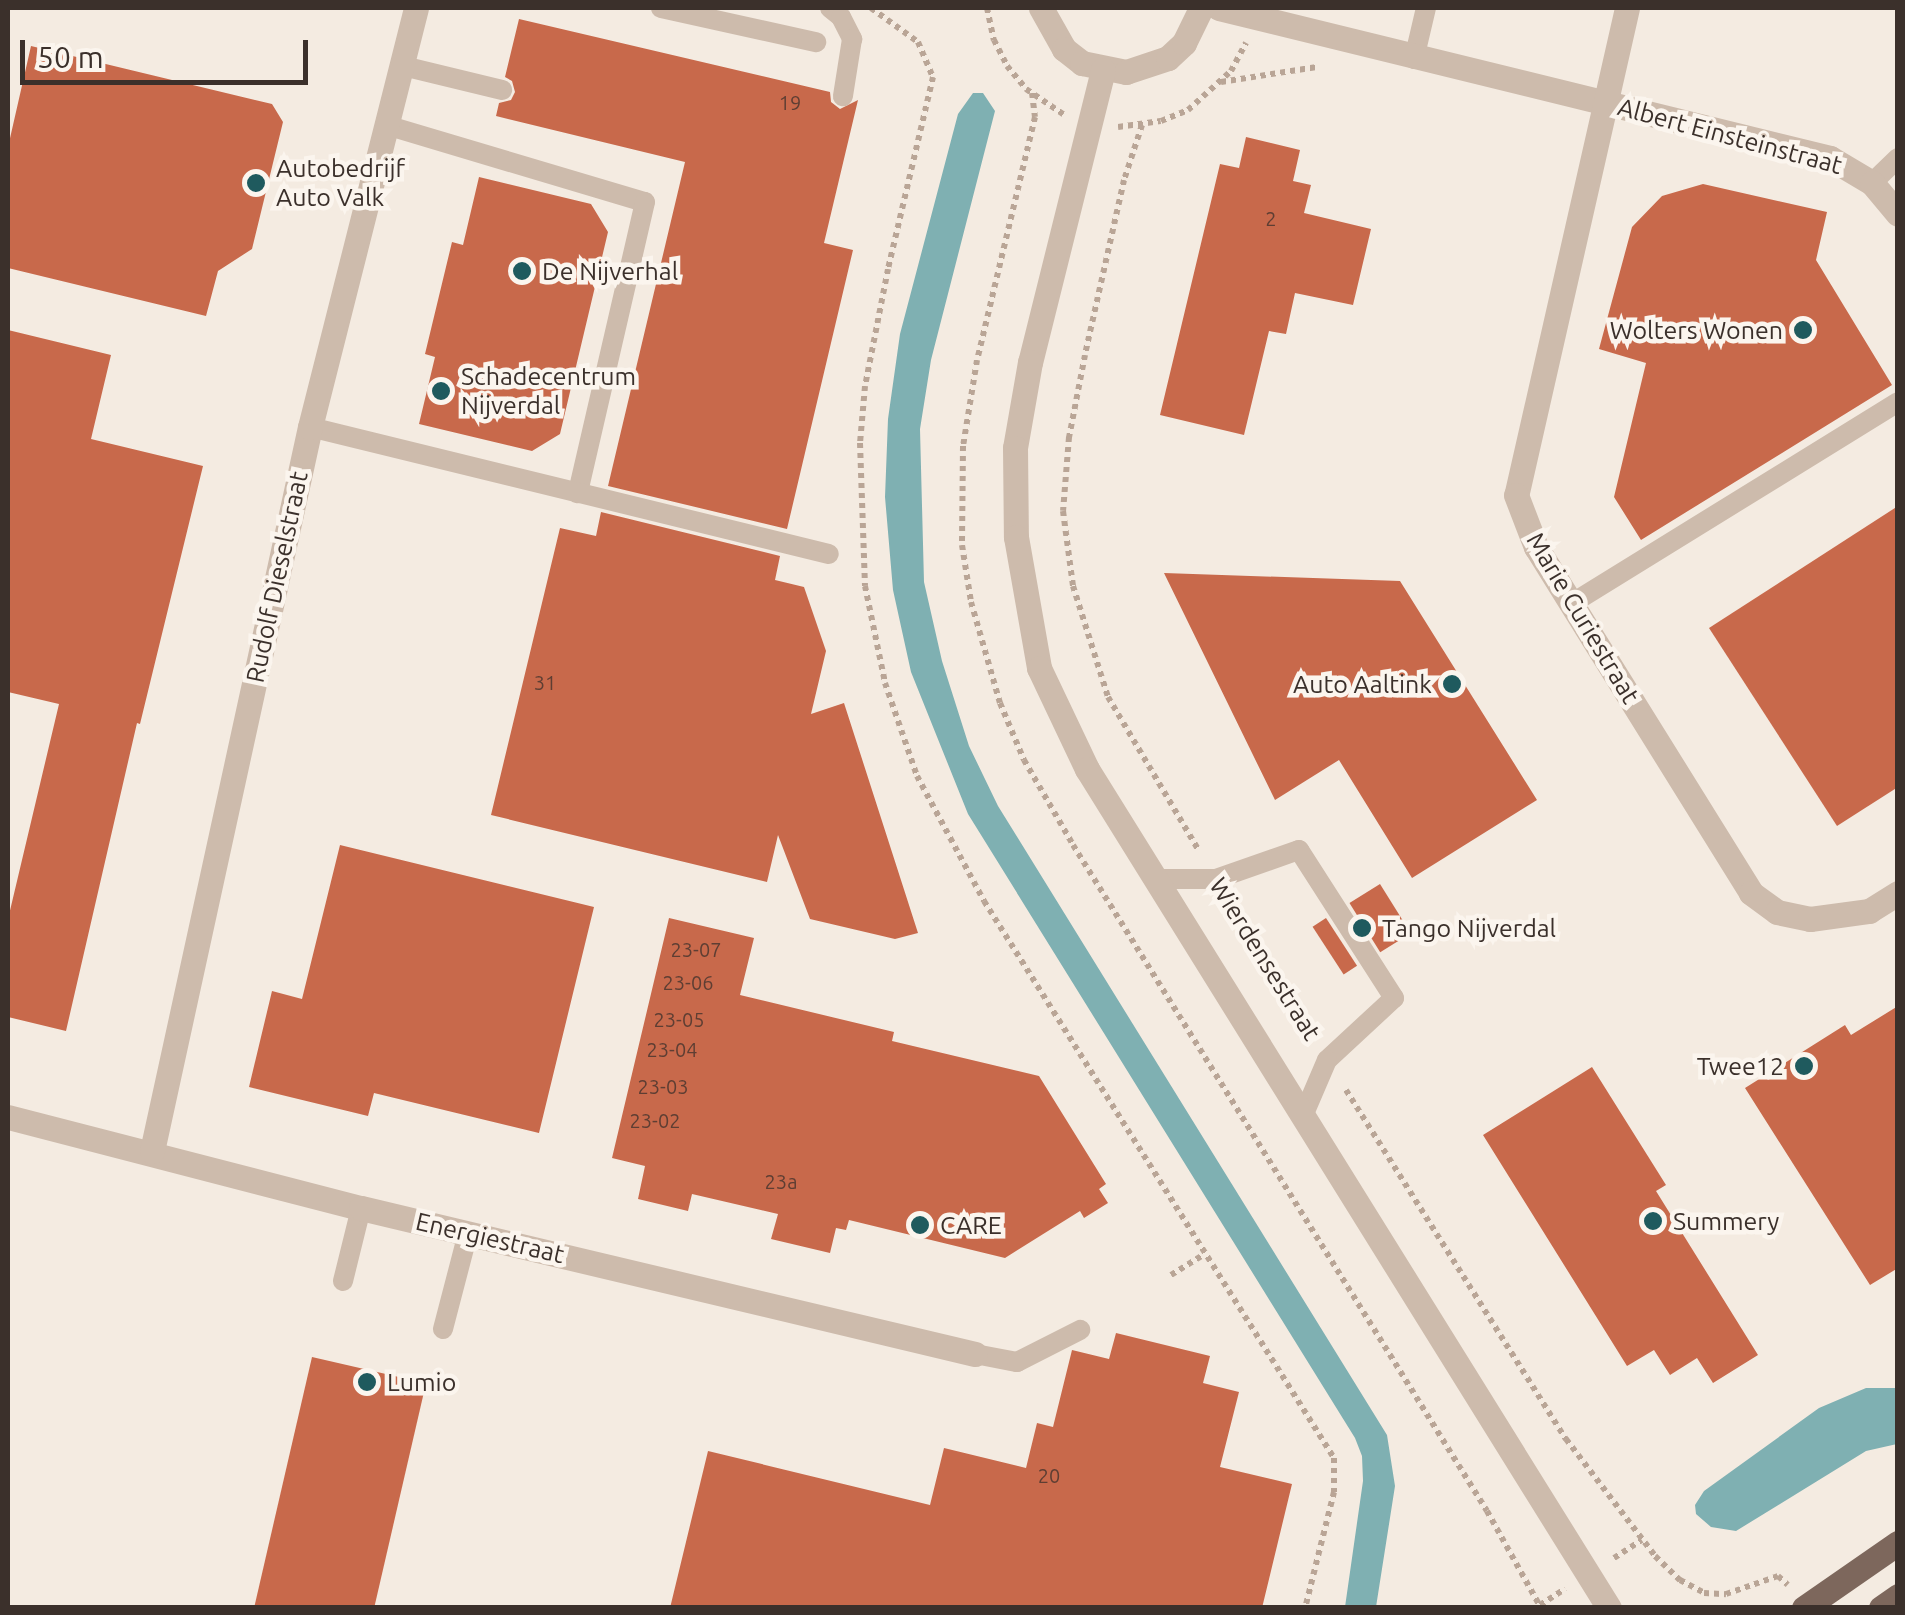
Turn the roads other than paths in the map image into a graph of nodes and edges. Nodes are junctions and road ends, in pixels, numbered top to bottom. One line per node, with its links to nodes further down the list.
1 (416, 8): 11 (street, Rudolf Dieselstraat)
2 (661, 8): 9 (lane)
3 (830, 8): 14 (lane)
4 (1041, 8): 12 (street)
5 (1201, 8): 12 (street)
6 (1219, 8): 10 (street, Albert Einsteinstraat)
7 (1426, 8): 10 (lane)
8 (1627, 8): 15 (street, Marie Curiestraat)
9 (816, 42)
10 (1414, 58): 15 (street, Albert Einsteinstraat)
11 (402, 66): 13 (lane); 16 (street, Rudolf Dieselstraat)
12 (1103, 70): 25 (street, Wierdensestraat)
13 (502, 90)
14 (844, 96)
15 (1604, 102): 18 (street, Albert Einsteinstraat); 24 (street, Marie Curiestraat)
16 (386, 125): 21 (street, Rudolf Dieselstraat); 22 (lane)
17 (1898, 158): 18 (lane)
18 (1872, 183): 19 (street, Albert Einsteinstraat)
19 (1898, 214)
20 (1898, 402): 24 (lane)
21 (310, 428): 22 (lane); 29 (street, Rudolf Dieselstraat)
22 (578, 493): 23 (lane)
23 (829, 554)
24 (1571, 604): 26 (street, Marie Curiestraat)
25 (1155, 879): 27 (street, Wierdensestraat); 27 (lane)
26 (1898, 893)
27 (1302, 1116): 39 (street, Wierdensestraat)
28 (8, 1117): 29 (street, Energiestraat)
29 (152, 1151): 30 (street, Energiestraat)
30 (361, 1208): 31 (street, Energiestraat); 32 (lane)
31 (468, 1233): 33 (lane); 35 (street, Energiestraat)
32 (344, 1281)
33 (442, 1329)
34 (1080, 1330): 35 (lane)
35 (974, 1354)
36 (1898, 1543): 38 (main road)
37 (1898, 1596): 40 (main road)
38 (1801, 1605)
39 (1609, 1608)
40 (1881, 1608)

